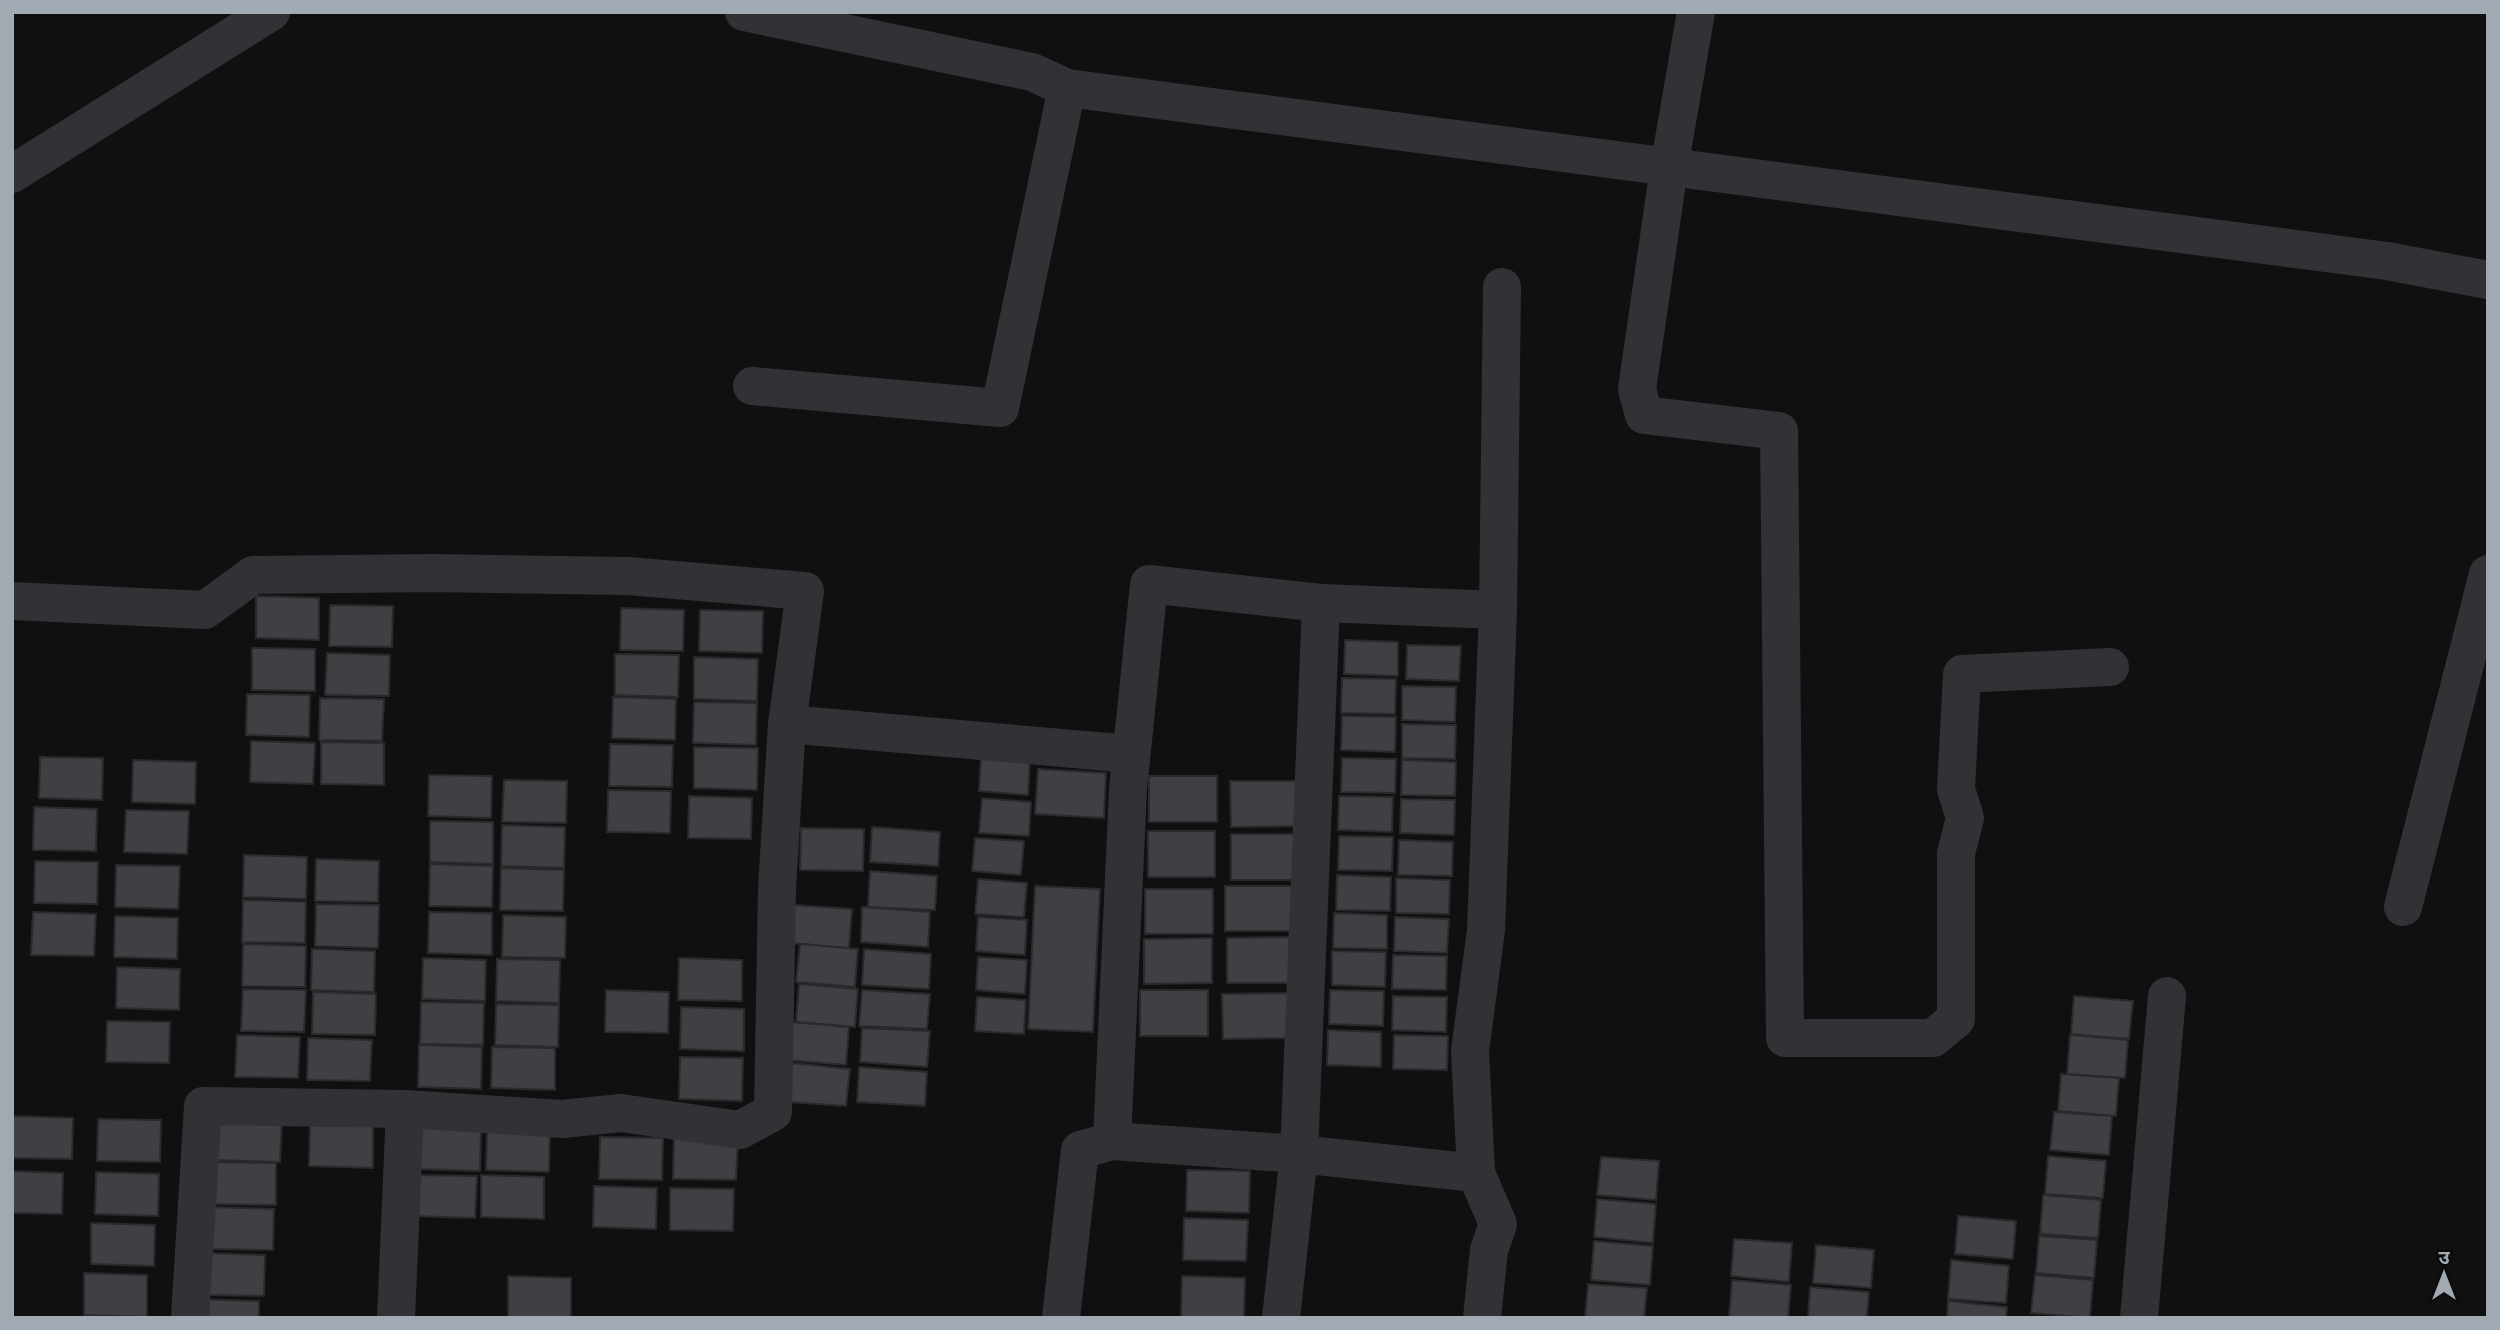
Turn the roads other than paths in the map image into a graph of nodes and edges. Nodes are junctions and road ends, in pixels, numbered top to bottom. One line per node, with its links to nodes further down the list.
1 (271, 12): 6 (street)
2 (744, 12): 4 (street)
3 (1696, 12): 5 (street)
4 (1067, 88): 5 (street); 9 (street)
5 (1669, 168): 7 (street); 14 (street)
6 (12, 174)
7 (2488, 280)
8 (1502, 287): 13 (street)
9 (752, 386)
10 (2488, 574): 17 (street)
11 (12, 601): 15 (street)
12 (1321, 603): 13 (street); 16 (street); 21 (street)
13 (1498, 610): 22 (street)
14 (2110, 667)
15 (788, 724): 16 (street); 19 (street)
16 (1131, 754): 20 (street)
17 (2403, 907)
18 (2167, 996): 28 (street)
19 (405, 1109): 23 (street); 24 (street)
20 (1112, 1141): 21 (street); 25 (street)
21 (1299, 1154): 22 (street); 26 (street)
22 (1476, 1173): 27 (street)
23 (190, 1318)
24 (396, 1318)
25 (1061, 1318)
26 (1281, 1318)
27 (1482, 1318)
28 (2139, 1318)

